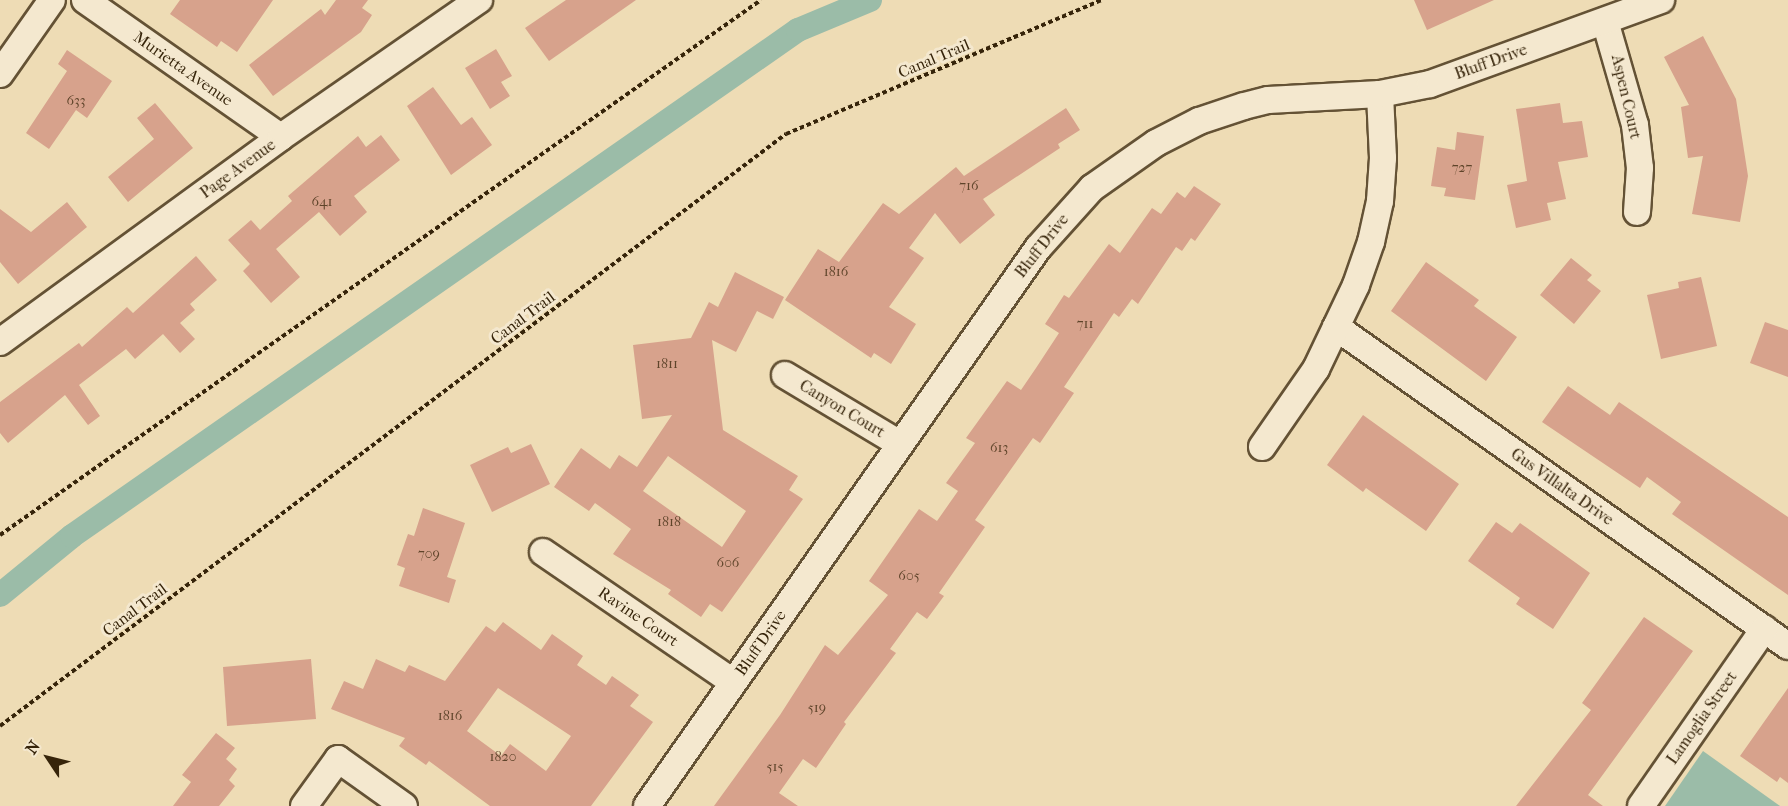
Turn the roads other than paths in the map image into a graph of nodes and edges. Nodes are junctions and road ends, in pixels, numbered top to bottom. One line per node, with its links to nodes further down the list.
1 (52, 0): 6 (street)
2 (85, 0): 8 (street, Murietta Avenue)
3 (479, 0): 8 (street, Page Avenue)
4 (1661, 0): 5 (street, Bluff Drive)
5 (1605, 21): 7 (street, Bluff Drive); 9 (street, Aspen Court)
6 (0, 74)
7 (1380, 94): 10 (street); 13 (street, Bluff Drive)
8 (281, 137): 11 (street, Page Avenue)
9 (1637, 212)
10 (1336, 327): 14 (street); 16 (street, Gus Villalta Drive)
11 (0, 342)
12 (785, 375): 13 (street, Canyon Court)
13 (900, 444): 18 (street, Bluff Drive)
14 (1262, 447)
15 (543, 552): 18 (street, Ravine Court)
16 (1764, 629): 17 (street, Gus Villalta Drive); 22 (street, Lamoglia Street)
17 (1788, 646)
18 (733, 682): 21 (street, Bluff Drive)
19 (304, 806): 20 (street)
20 (404, 806)
21 (647, 806)
22 (1641, 806)

